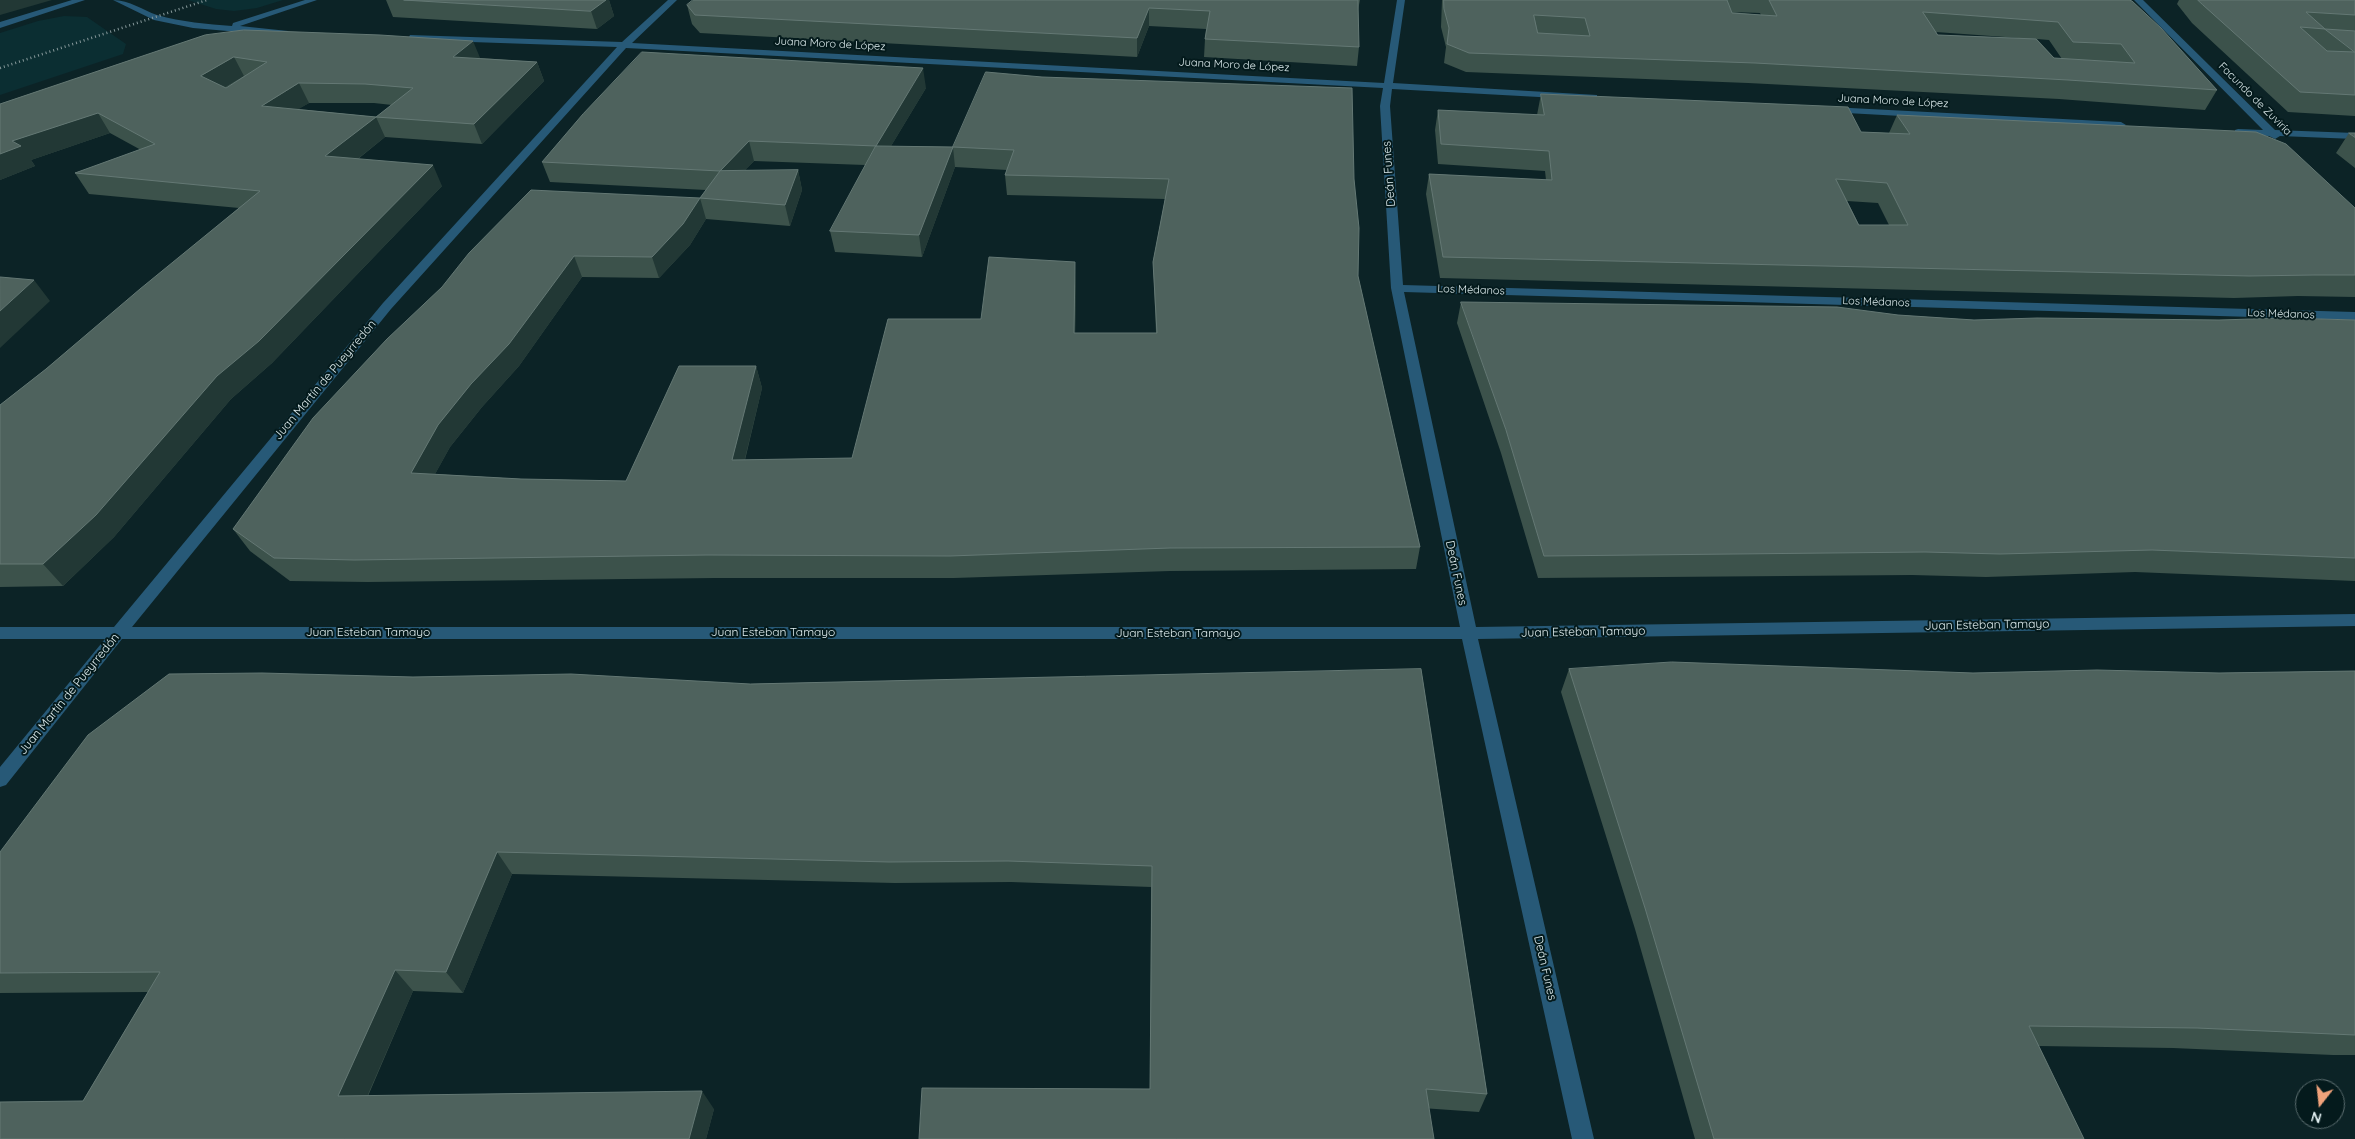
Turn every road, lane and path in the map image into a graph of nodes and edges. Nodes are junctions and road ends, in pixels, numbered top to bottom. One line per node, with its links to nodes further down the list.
1 (81, 0): 7 (street)
2 (117, 0): 8 (street)
3 (312, 0): 8 (street)
4 (673, 0): 12 (street, Juan Martín de Pueyrredón)
5 (1401, 0): 13 (street, Deán Funes)
6 (2137, 3): 18 (street, Facundo de Zuviría)
7 (0, 25)
8 (228, 28): 9 (street); 10 (street)
9 (296, 33)
10 (210, 35)
11 (406, 37): 12 (street, Juana Moro de López)
12 (624, 45): 13 (street, Juana Moro de López); 24 (street, Juan Martín de Pueyrredón)
13 (1388, 86): 14 (street, Juana Moro de López); 21 (street, Deán Funes)
14 (1607, 97)
15 (1825, 109): 16 (street, Juana Moro de López)
16 (2133, 126)
17 (2223, 131): 18 (street)
18 (2272, 134): 19 (street); 20 (street, Facundo de Zuviría)
19 (2355, 136)
20 (2286, 147)
21 (1396, 288): 22 (street, Los Médanos); 26 (street, Deán Funes)
22 (2355, 316)
23 (2355, 620): 26 (street, Juan Esteban Tamayo)
24 (119, 632): 25 (street, Juan Esteban Tamayo); 26 (street, Juan Esteban Tamayo); 27 (street, Juan Martín de Pueyrredón)
25 (0, 633)
26 (1469, 633): 28 (street, Deán Funes)
27 (0, 780)
28 (1583, 1139)

